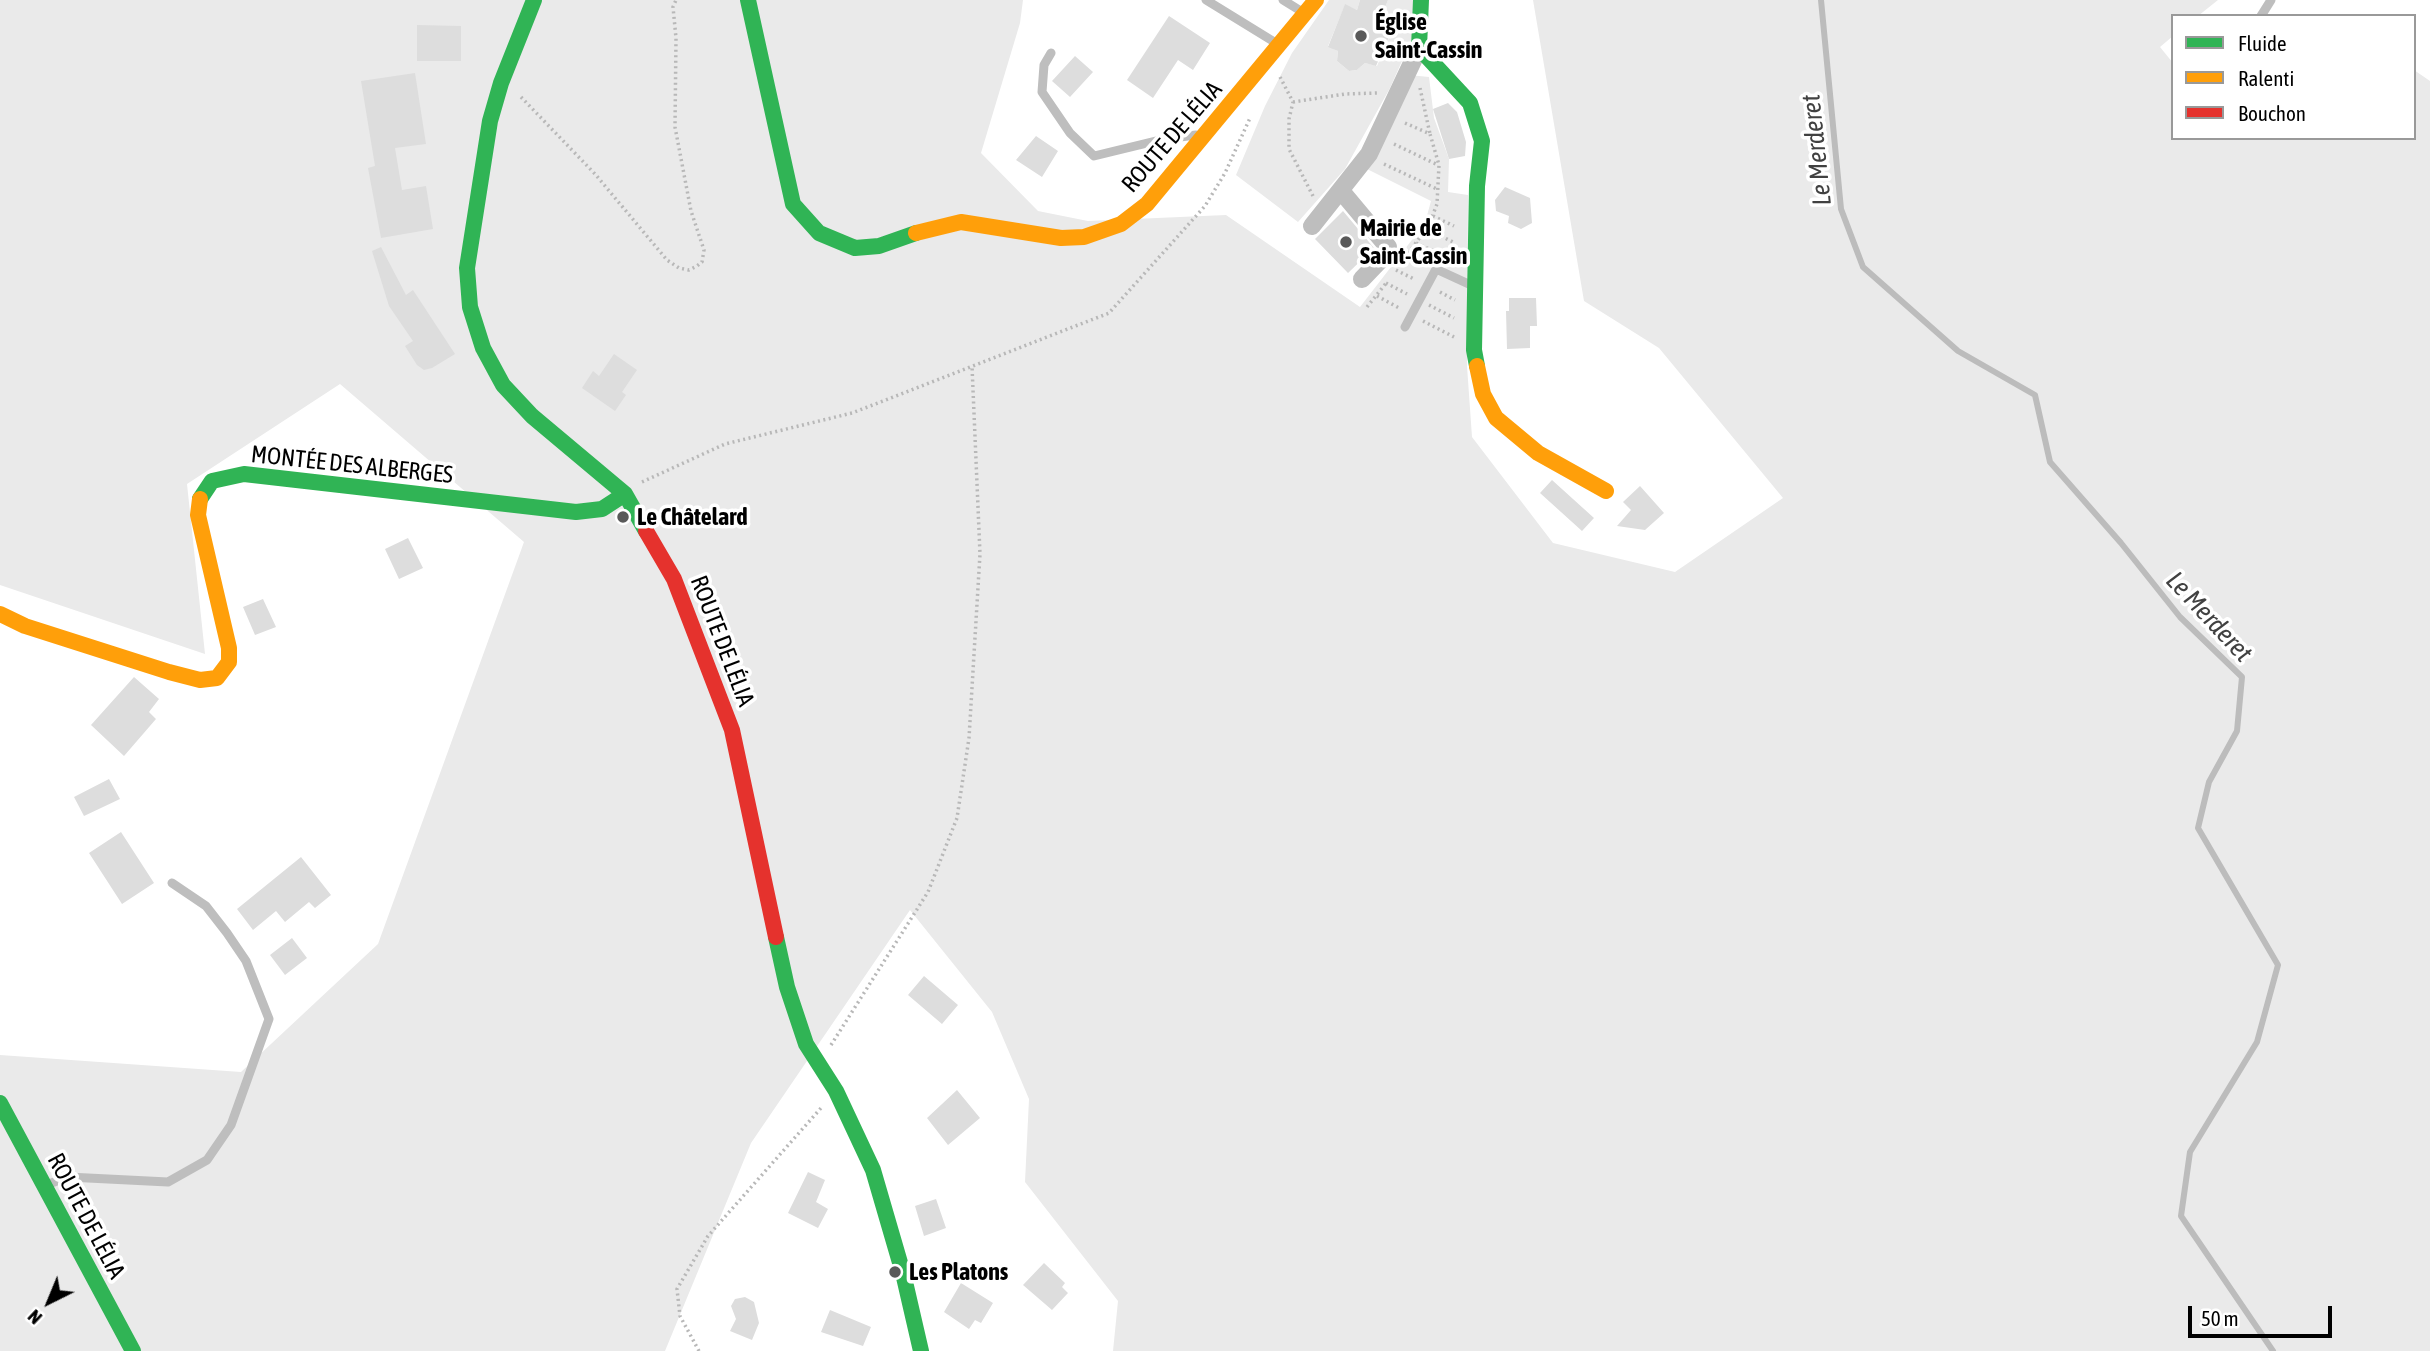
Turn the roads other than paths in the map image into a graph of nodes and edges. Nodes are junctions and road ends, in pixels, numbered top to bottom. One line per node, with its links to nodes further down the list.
1 (534, 0): 18 (street, ROUTE DE LÉLIA)
2 (748, 0): 11 (street, ROUTE DE LÉLIA)
3 (1206, 0): 10 (lane)
4 (1283, 0): 7 (lane)
5 (1317, 0): 7 (street, ROUTE DE LÉLIA)
6 (1421, 0): 8 (street)
7 (1305, 14): 10 (street, ROUTE DE LÉLIA)
8 (1419, 48): 12 (street); 15 (street)
9 (1051, 53): 11 (lane)
10 (1277, 53): 11 (street, ROUTE DE LÉLIA)
11 (1205, 134)
12 (1342, 192): 13 (street); 14 (street)
13 (1312, 226)
14 (1363, 279)
15 (1474, 286): 16 (lane); 17 (street)
16 (1405, 327)
17 (1606, 491)
18 (625, 494): 19 (street, MONTÉE DES ALBERGES); 24 (street, ROUTE DE LÉLIA)
19 (0, 614)
20 (172, 883): 22 (lane)
21 (0, 1102): 22 (street, ROUTE DE LÉLIA)
22 (44, 1185): 23 (street, ROUTE DE LÉLIA)
23 (133, 1351)
24 (920, 1351)

